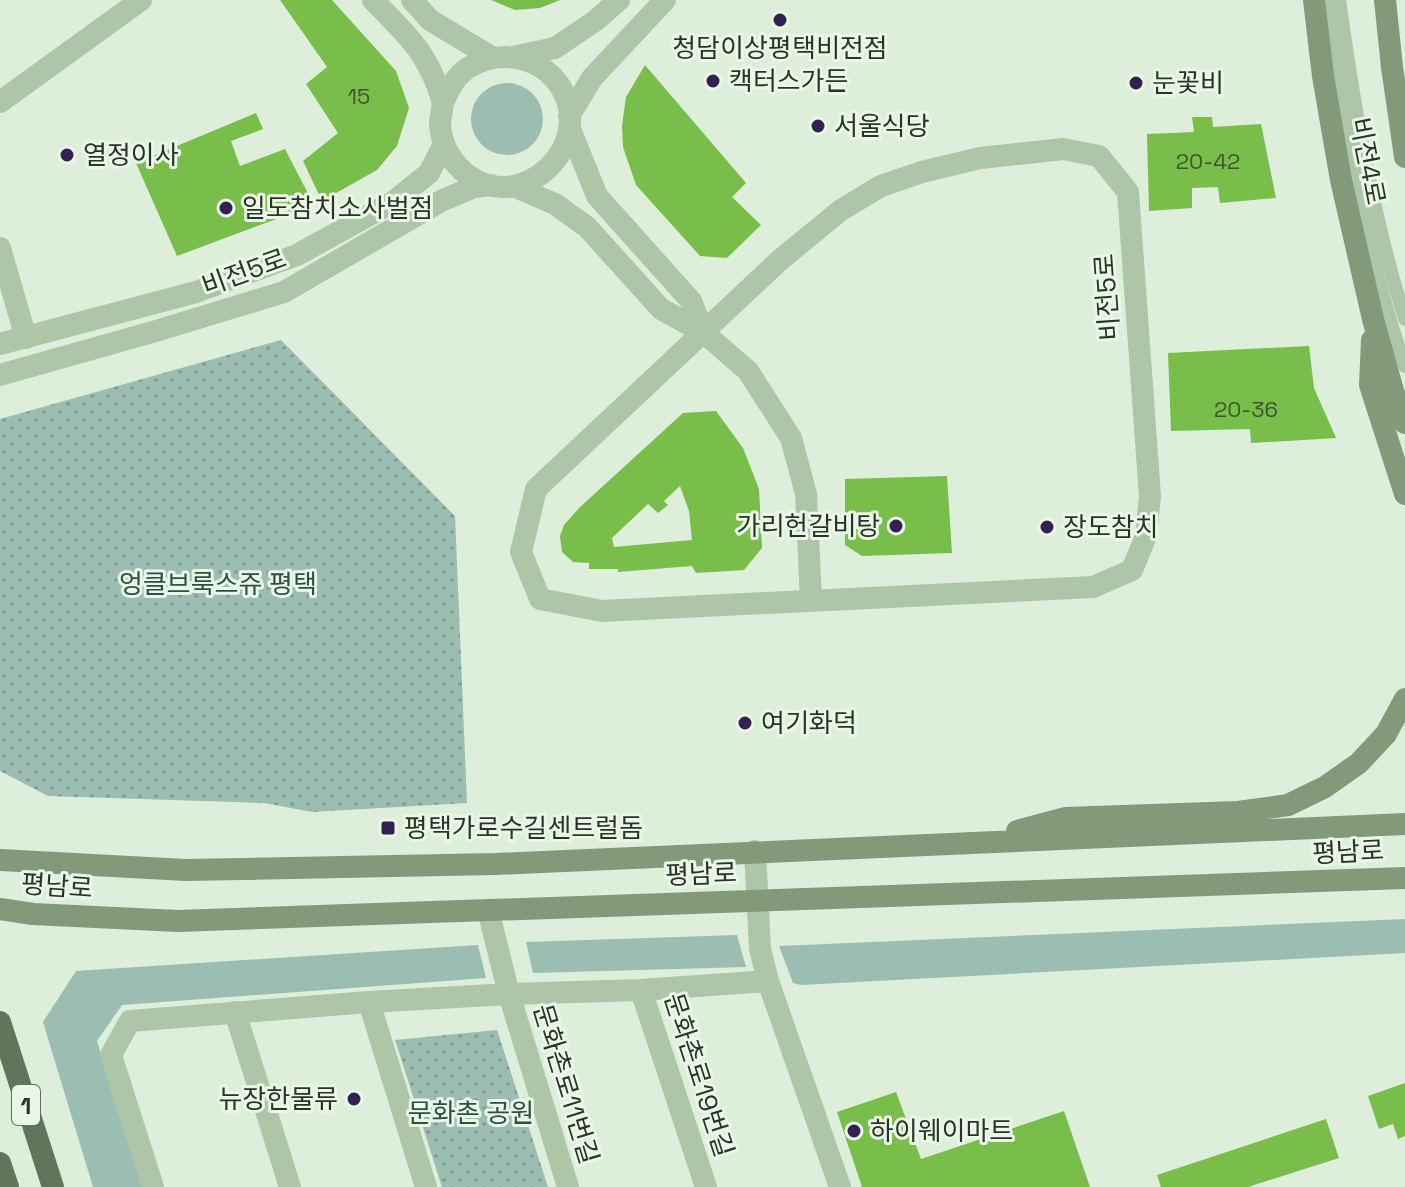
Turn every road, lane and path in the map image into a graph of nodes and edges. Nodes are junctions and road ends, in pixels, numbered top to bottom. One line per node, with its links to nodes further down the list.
1 (141, 0): 11 (street)
2 (373, 0): 12 (street)
3 (412, 0): 10 (street)
4 (619, 0): 9 (street)
5 (665, 0): 13 (street)
6 (1339, 0): 19 (lane)
7 (1385, 0): 15 (main road, 비전4로)
8 (1319, 3): 18 (main road, 비전4로); 23 (lane)
9 (517, 56): 10 (street); 13 (street)
10 (493, 58): 12 (street)
11 (0, 102)
12 (443, 103): 14 (street)
13 (570, 122): 16 (street); 20 (street)
14 (444, 144): 16 (street); 21 (street, 비전5로)
15 (1405, 157)
16 (502, 186): 20 (street); 24 (street, 비전5로)
17 (0, 248): 21 (street)
18 (1373, 319): 25 (main road, 비전4로); 26 (main road)
19 (1405, 319)
20 (703, 332): 27 (street); 27 (street, 비전5로); 27 (street, 비전5로)
21 (26, 338): 22 (street, 비전5로)
22 (0, 344)
23 (1405, 366)
24 (0, 375)
25 (1405, 423)
26 (1405, 494)
27 (811, 600)
28 (1405, 699): 30 (main road)
29 (1405, 824): 30 (main road, 평남로)
30 (980, 842): 31 (main road, 평남로)
31 (755, 851): 32 (main road, 평남로); 34 (street)
32 (0, 860)
33 (1405, 878): 34 (main road, 평남로)
34 (758, 900): 36 (main road, 평남로); 37 (street)
35 (0, 909): 36 (main road, 평남로)
36 (488, 910): 39 (street)
37 (768, 981): 38 (street, 문화촌로19번길); 51 (street)
38 (641, 990): 39 (street); 50 (street, 문화촌로19번길)
39 (509, 994): 40 (street, 문화촌로11번길); 49 (street, 문화촌로11번길)
40 (369, 1002): 41 (street, 문화촌로11번길); 48 (street)
41 (235, 1012): 46 (street, 문화촌로11번길); 47 (street)
42 (0, 1022): 45 (main road, 1)
43 (0, 1163): 44 (main road)
44 (8, 1187)
45 (53, 1187)
46 (153, 1187)
47 (290, 1187)
48 (426, 1187)
49 (568, 1187)
50 (706, 1187)
51 (840, 1187)

